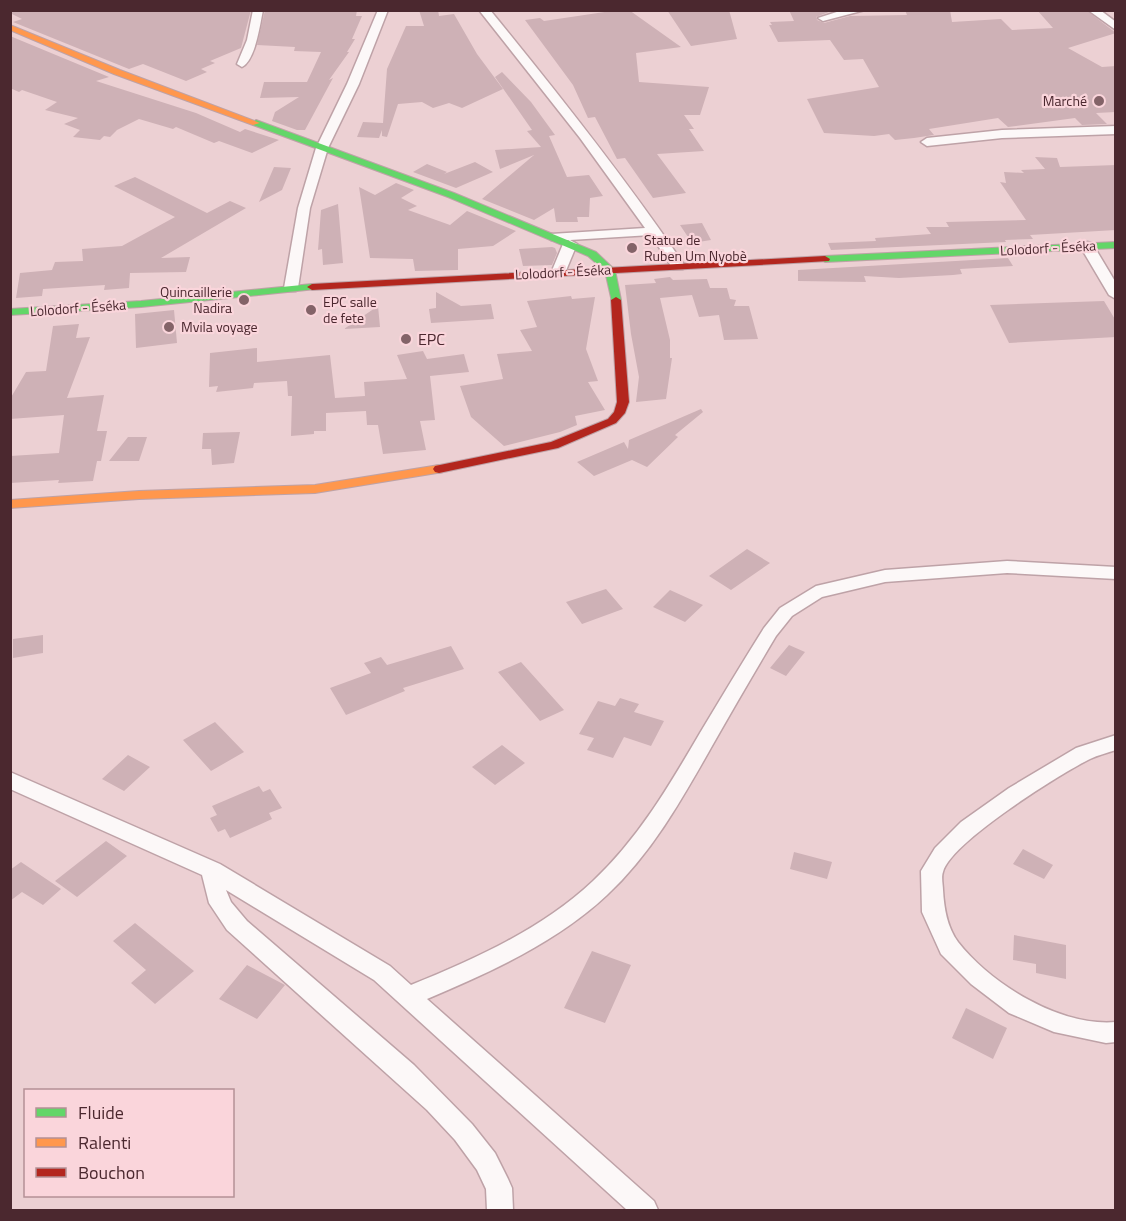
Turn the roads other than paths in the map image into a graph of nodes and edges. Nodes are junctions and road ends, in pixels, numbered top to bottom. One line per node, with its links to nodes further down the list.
1 (258, 10): 9 (street)
2 (383, 10): 12 (street)
3 (484, 10): 13 (street)
4 (860, 10): 6 (street)
5 (1093, 10): 8 (street)
6 (823, 18)
7 (10, 27): 12 (street)
8 (1116, 27)
9 (242, 64)
10 (1116, 130): 11 (street)
11 (927, 142)
12 (322, 148): 14 (street); 21 (street)
13 (656, 231): 14 (street); 18 (street)
14 (556, 237): 15 (street)
15 (570, 244): 19 (street); 20 (street)
16 (1116, 245): 17 (street, Lolodorf - Éséka)
17 (1087, 246): 18 (street, Lolodorf - Éséka); 22 (street)
18 (678, 266): 19 (street, Lolodorf - Éséka)
19 (610, 270): 20 (street, Lolodorf - Éséka); 24 (street)
20 (558, 273): 21 (street, Lolodorf - Éséka)
21 (291, 288): 23 (street, Lolodorf - Éséka)
22 (1116, 295)
23 (10, 312)
24 (10, 504)
25 (1116, 573): 29 (street)
26 (1116, 742): 30 (street)
27 (10, 780): 28 (street)
28 (212, 870): 29 (street); 31 (street)
29 (408, 997): 32 (street)
30 (1116, 1032)
31 (500, 1210)
32 (645, 1210)

